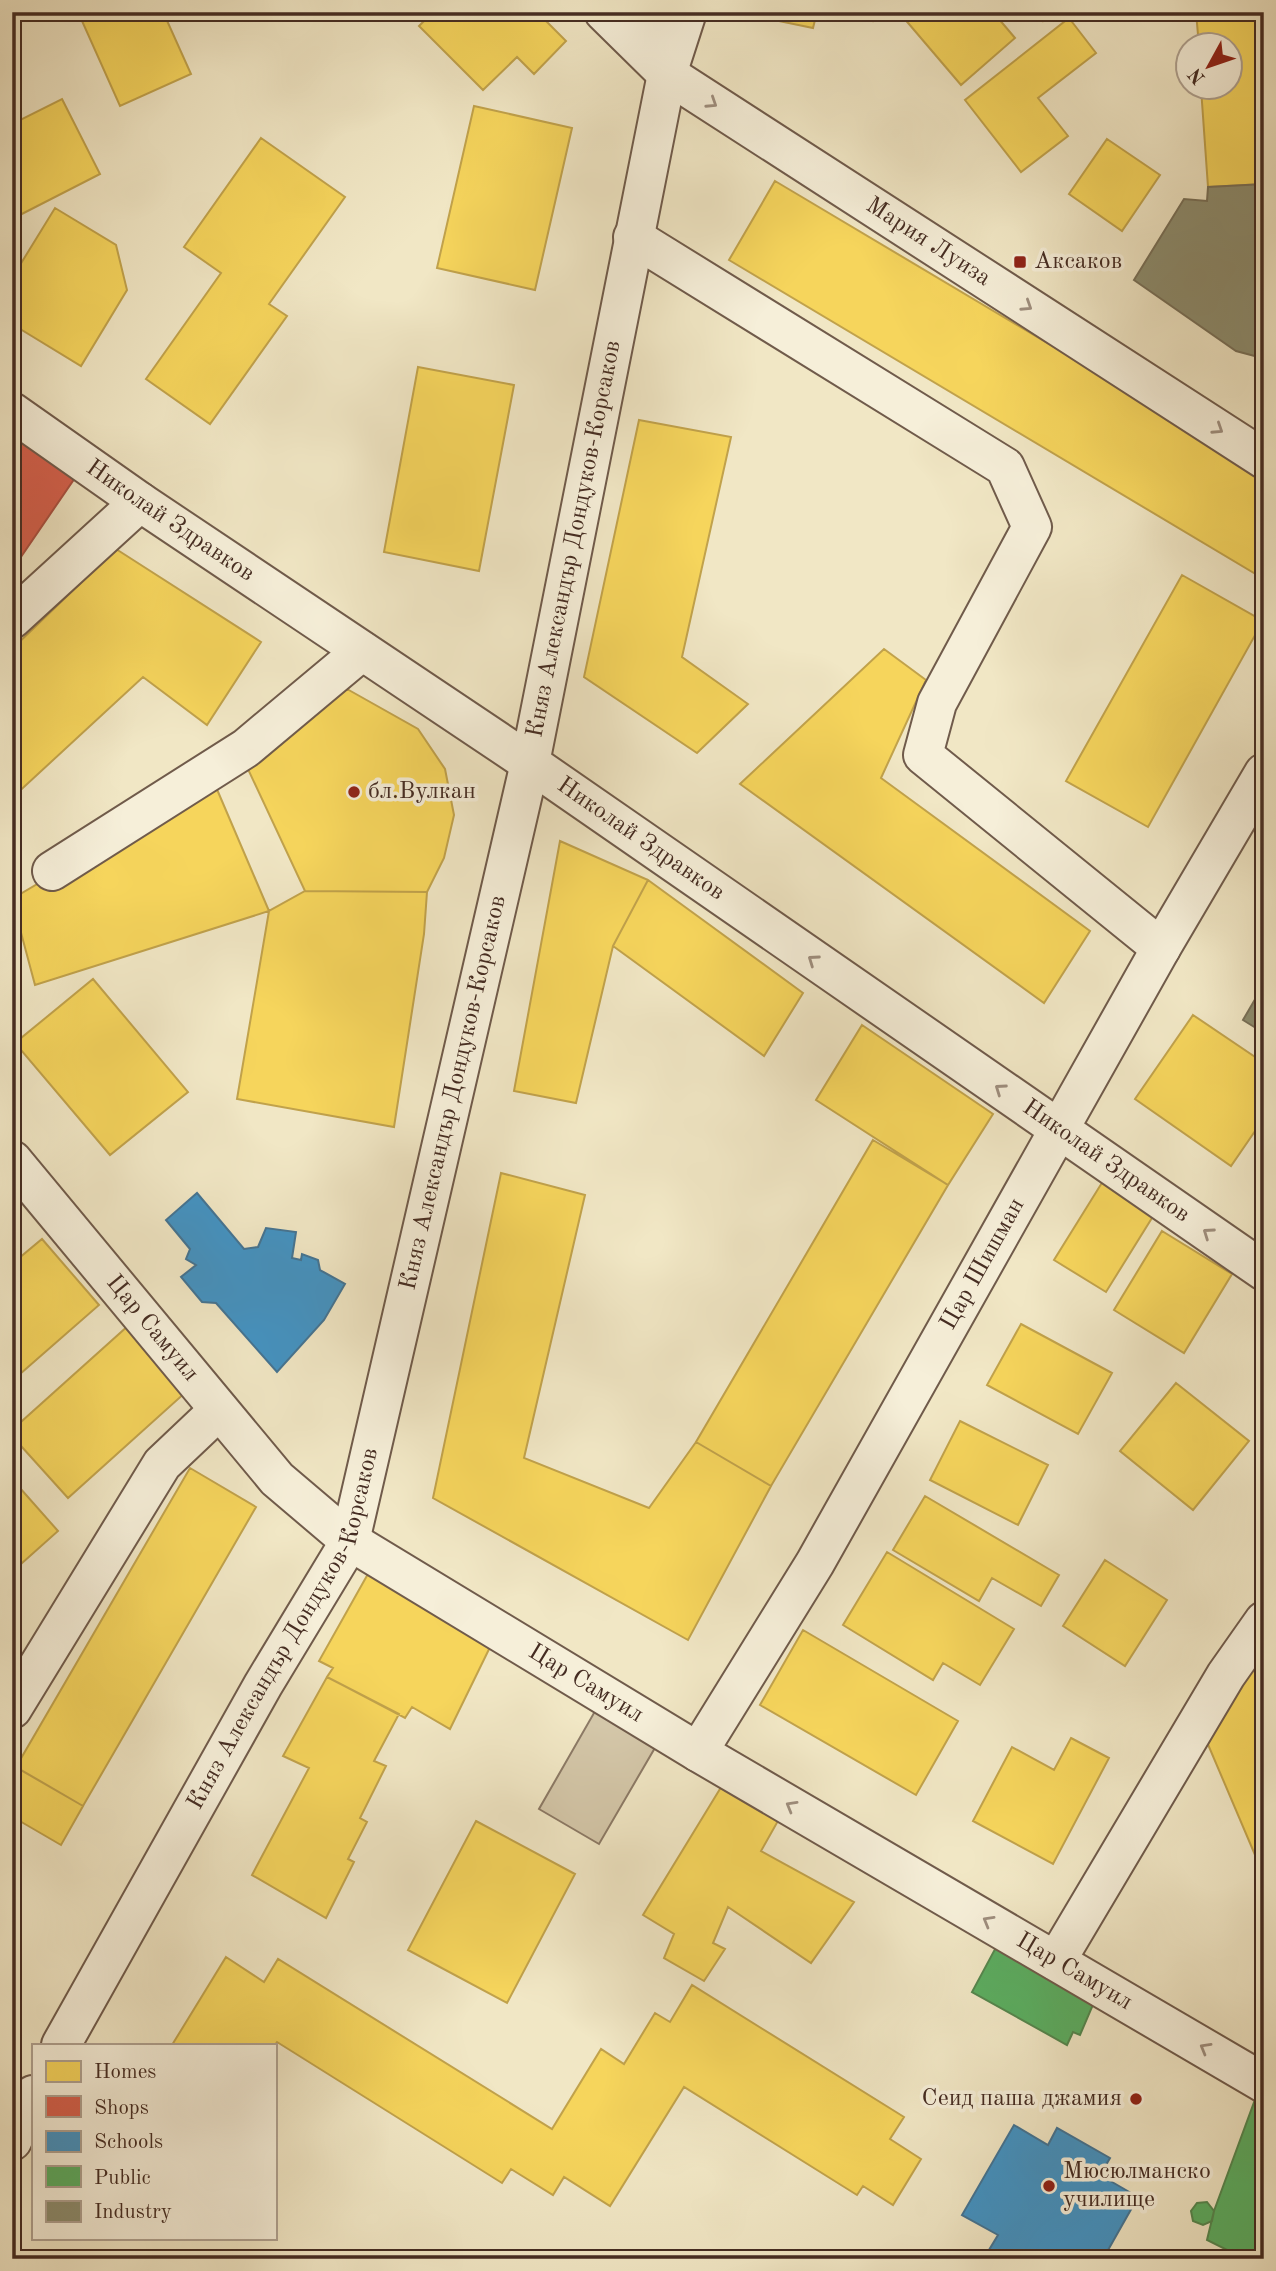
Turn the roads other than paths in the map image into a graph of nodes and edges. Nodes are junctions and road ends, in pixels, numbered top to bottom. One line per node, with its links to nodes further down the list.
1 (604, 12): 4 (street, Мария Луиза)
2 (651, 12): 4 (street)
3 (687, 12): 4 (street, Княз Александър Дондуков-Корсаков)
4 (667, 74): 5 (street, Княз Александър Дондуков-Корсаков); 7 (street, Мария Луиза, one-way to 7)
5 (633, 237): 11 (street, Княз Александър Дондуков-Корсаков); 14 (street)
6 (12, 412): 8 (street, Николай Здравков)
7 (1264, 459)
8 (140, 502): 9 (street); 10 (street, Николай Здравков)
9 (12, 620)
10 (362, 651): 11 (street, Николай Здравков); 13 (street)
11 (530, 763): 15 (street, Николай Здравков, one-way to 11); 19 (street, Княз Александър Дондуков-Корсаков)
12 (1264, 773): 14 (street, Цар Шишман)
13 (52, 871)
14 (1161, 948): 15 (street, Цар Шишман)
15 (1058, 1130): 17 (street, Николай Здравков, one-way to 15); 23 (street, Цар Шишман)
16 (12, 1160): 18 (street, Цар Самуил)
17 (1264, 1271)
18 (219, 1410): 19 (street, Цар Самуил); 21 (street)
19 (350, 1541): 23 (street, Цар Самуил); 25 (street, Княз Александър Дондуков-Корсаков)
20 (1264, 1621): 24 (street)
21 (30, 1656): 22 (street)
22 (12, 1709)
23 (698, 1752): 24 (street, Цар Самуил, one-way to 23)
24 (1056, 1961): 26 (street, Цар Самуил, one-way to 24)
25 (62, 2044)
26 (1264, 2083)
27 (12, 2084): 28 (street)
28 (32, 2094)
29 (32, 2097): 30 (street)
30 (12, 2141)

